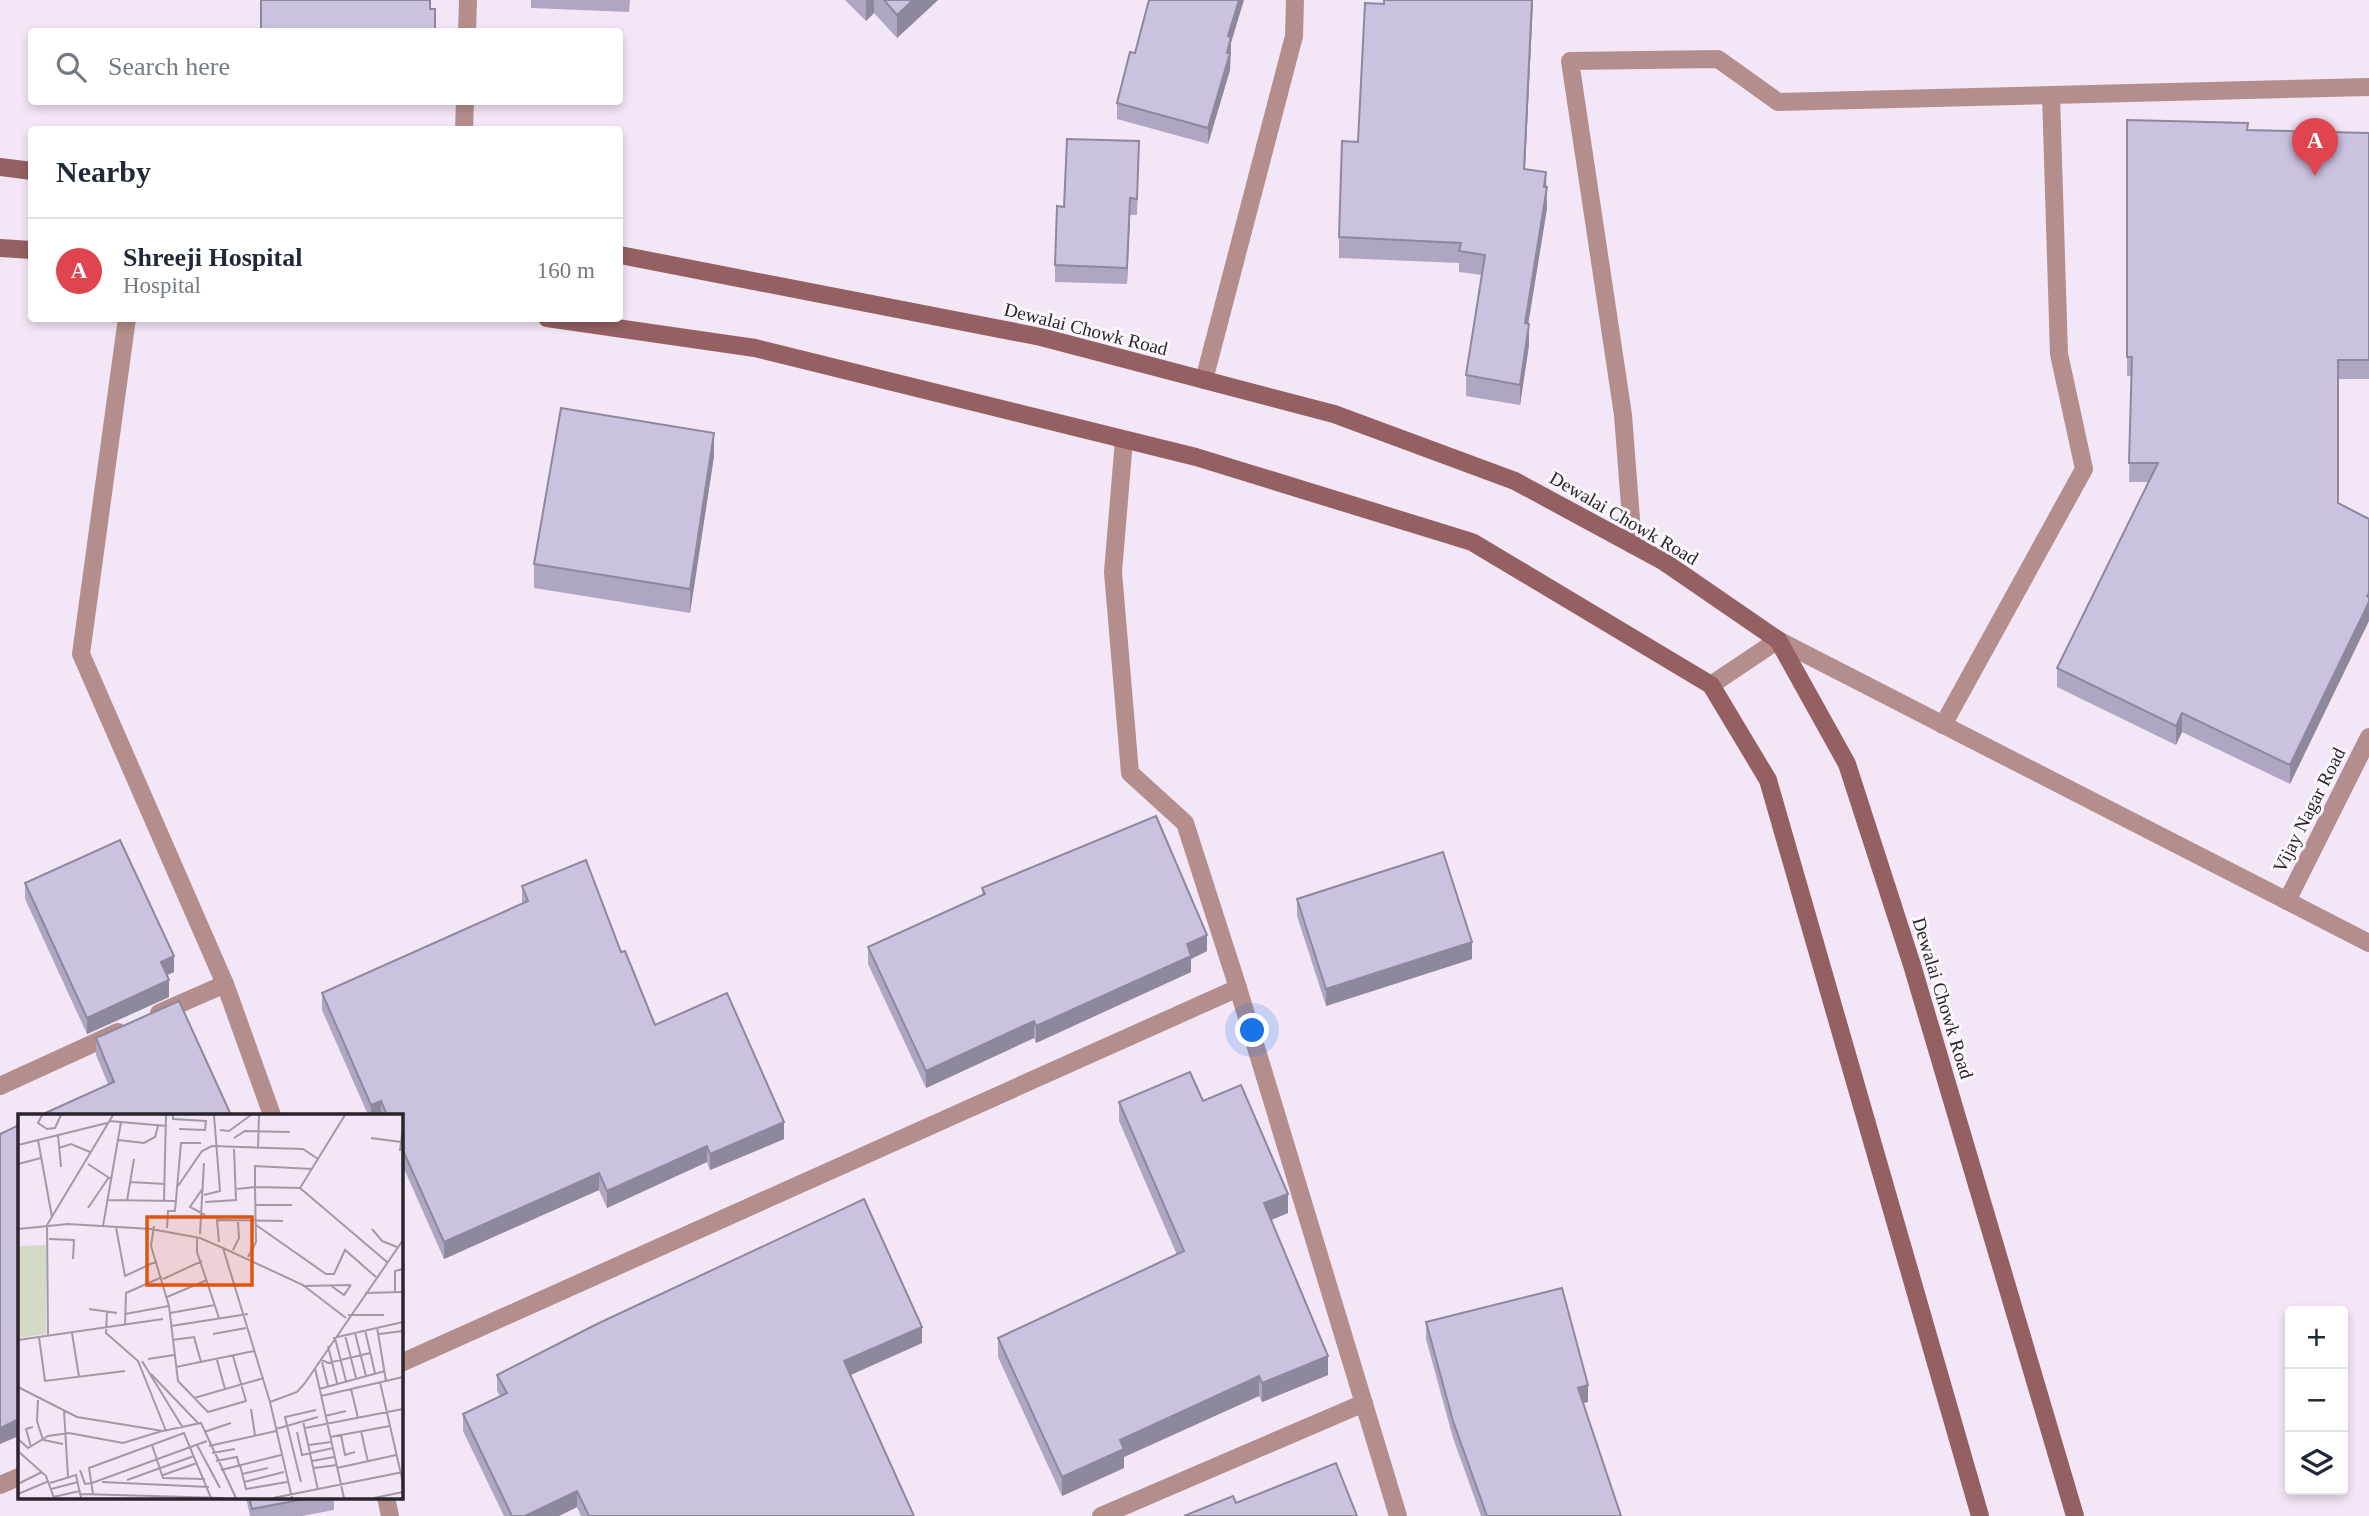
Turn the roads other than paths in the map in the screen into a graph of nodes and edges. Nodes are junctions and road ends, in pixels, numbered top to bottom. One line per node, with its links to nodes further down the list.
1 (468, 0): 3 (street)
2 (1296, 0): 15 (street)
3 (467, 28)
4 (2369, 87): 5 (street)
5 (2051, 95): 17 (street); 20 (street)
6 (465, 105): 7 (street)
7 (464, 126)
8 (0, 167): 9 (main road)
9 (28, 170)
10 (0, 248): 11 (main road)
11 (28, 250)
12 (623, 256): 15 (main road, Dewalai Chowk Road)
13 (126, 322): 24 (street)
14 (575, 322): 16 (main road)
15 (1204, 380): 17 (main road, Dewalai Chowk Road)
16 (1124, 440): 19 (main road); 25 (street)
17 (1633, 545): 18 (main road, Dewalai Chowk Road)
18 (1777, 640): 19 (street); 20 (street); 37 (main road, Dewalai Chowk Road)
19 (1711, 685): 36 (main road)
20 (1943, 724): 22 (street)
21 (2369, 737): 22 (street, Vijay Nagar Road)
22 (2287, 901): 23 (street)
23 (2369, 943)
24 (225, 984): 26 (street); 27 (street)
25 (1238, 988): 28 (street); 29 (street)
26 (0, 1086)
27 (272, 1114)
28 (402, 1363)
29 (1364, 1403): 34 (street); 35 (street)
30 (18, 1477): 31 (street)
31 (0, 1485)
32 (386, 1498): 33 (street)
33 (390, 1516)
34 (1101, 1516)
35 (1398, 1516)
36 (1980, 1516)
37 (2075, 1516)

